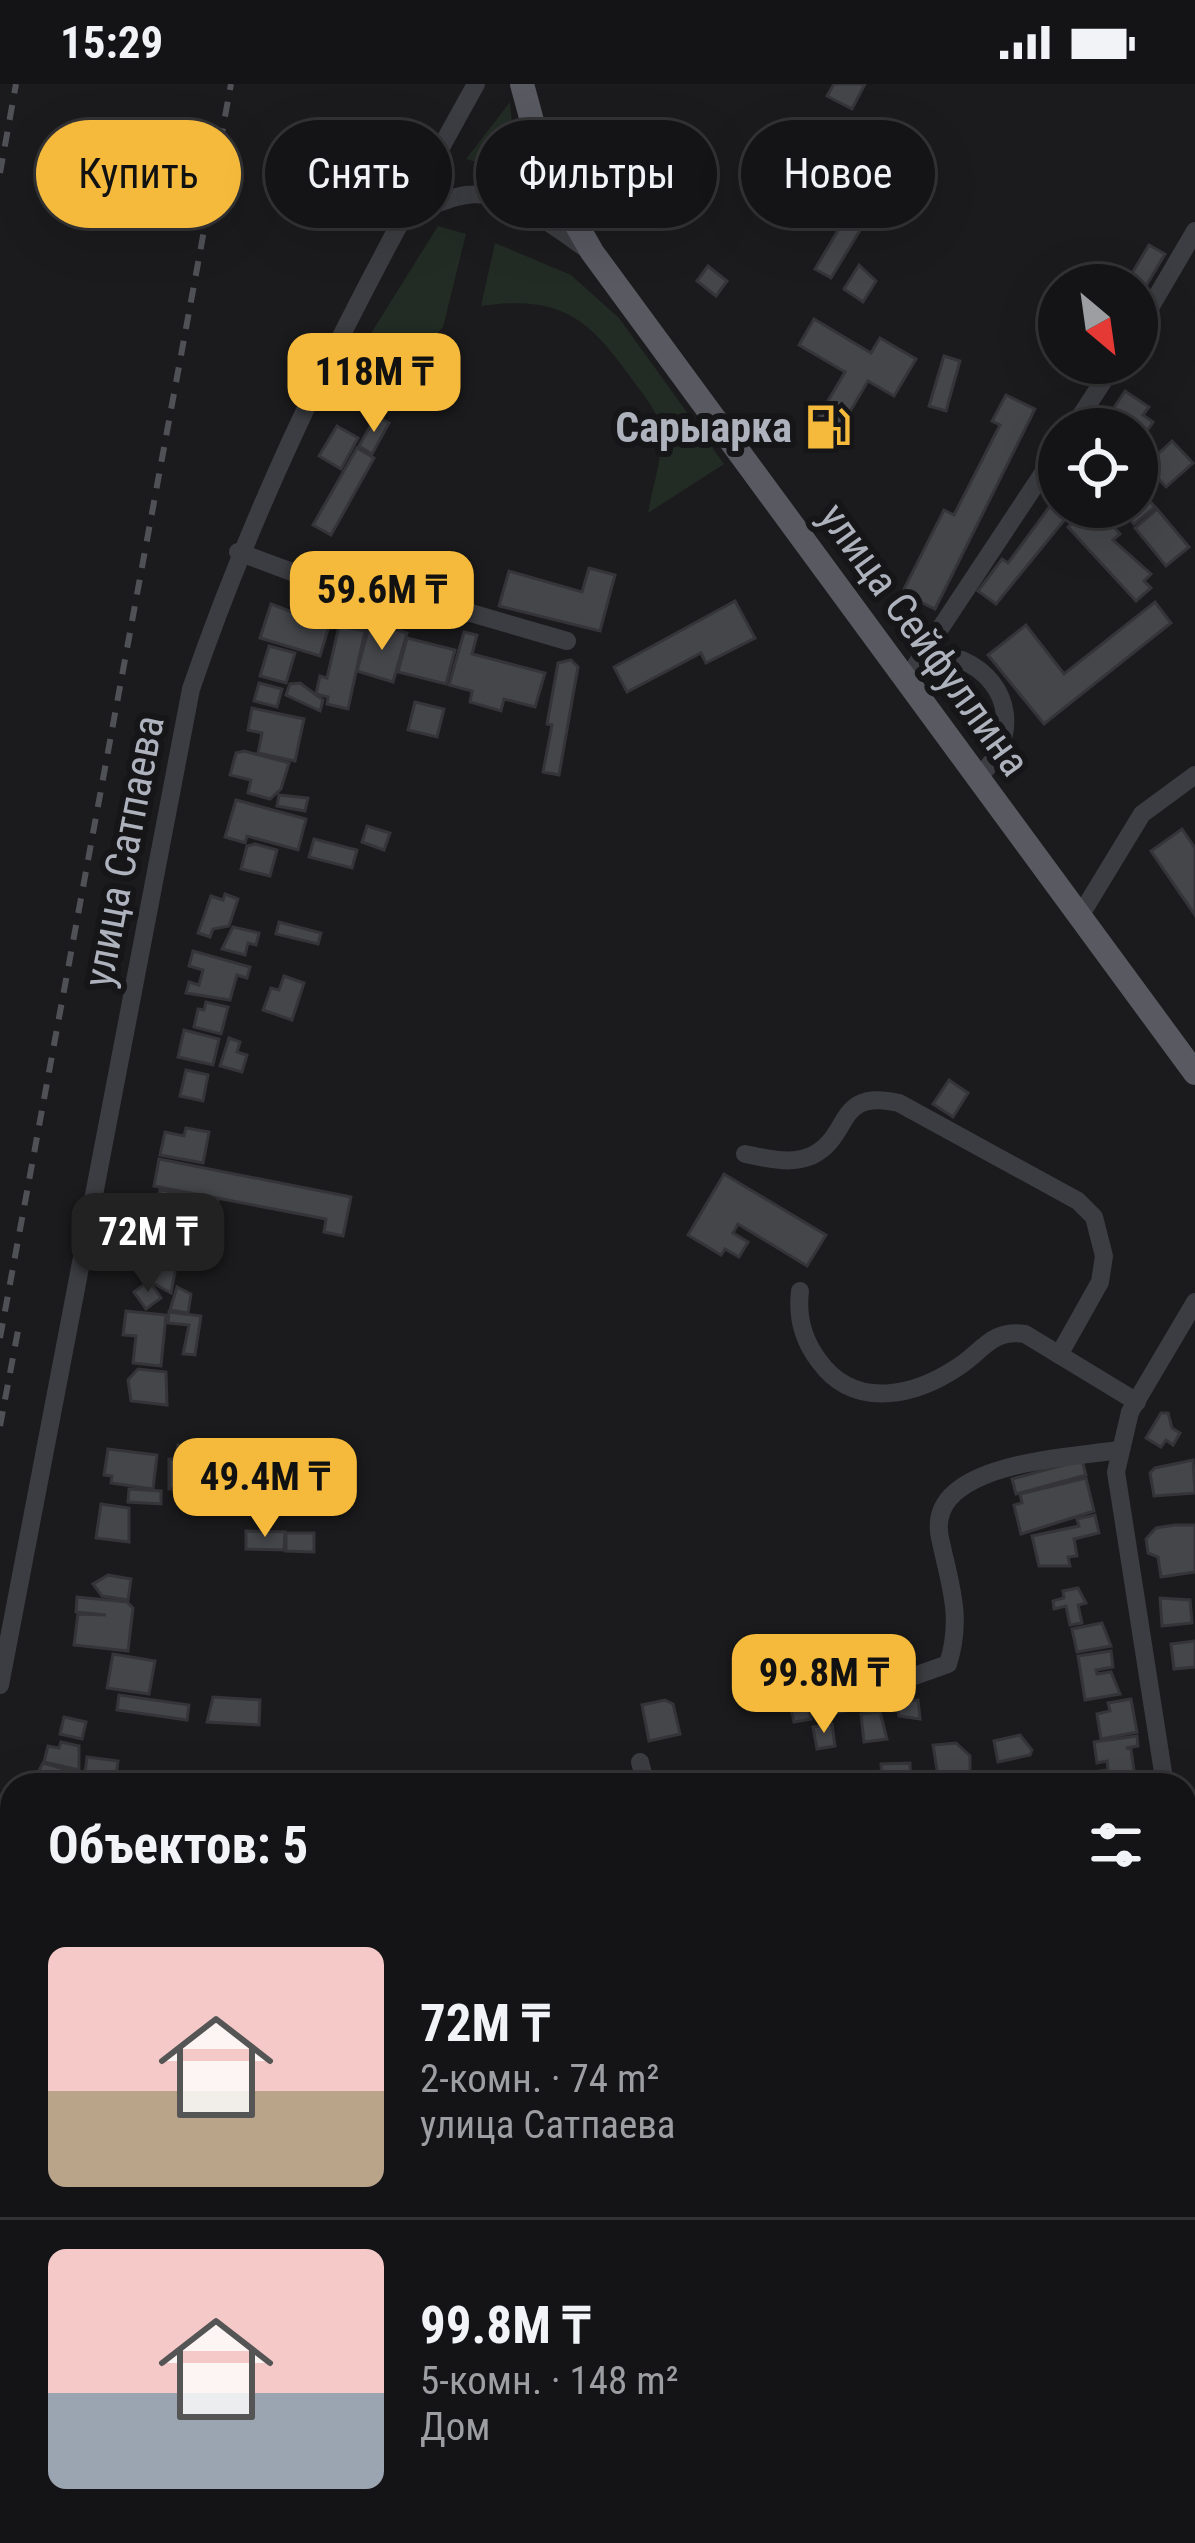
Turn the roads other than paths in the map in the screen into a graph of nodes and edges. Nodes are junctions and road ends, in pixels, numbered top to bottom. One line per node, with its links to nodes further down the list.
1 (476, 84): 3 (street, улица Сатпаева)
2 (522, 84): 7 (main road, улица Сейфуллина)
3 (452, 127)
4 (452, 201): 7 (street)
5 (396, 228): 10 (street, улица Сатпаева)
6 (1195, 231): 8 (street)
7 (592, 252): 12 (main road, улица Сейфуллина)
8 (1158, 294)
9 (1038, 481): 12 (street)
10 (238, 552): 11 (street); 24 (street, улица Сатпаева)
11 (567, 641)
12 (906, 680): 14 (main road, улица Сейфуллина); 14 (street)
13 (1195, 775): 15 (street)
14 (978, 777): 15 (main road, улица Сейфуллина)
15 (1080, 916): 16 (main road, улица Сейфуллина)
16 (1195, 1072)
17 (745, 1154): 20 (street)
18 (800, 1291): 20 (street)
19 (1195, 1303): 21 (street)
20 (1059, 1354): 21 (street)
21 (1137, 1402): 22 (street)
22 (1118, 1450): 23 (street); 27 (street)
23 (903, 1680)
24 (0, 1685)
25 (640, 1762): 26 (street)
26 (643, 1773)
27 (1164, 1773)

